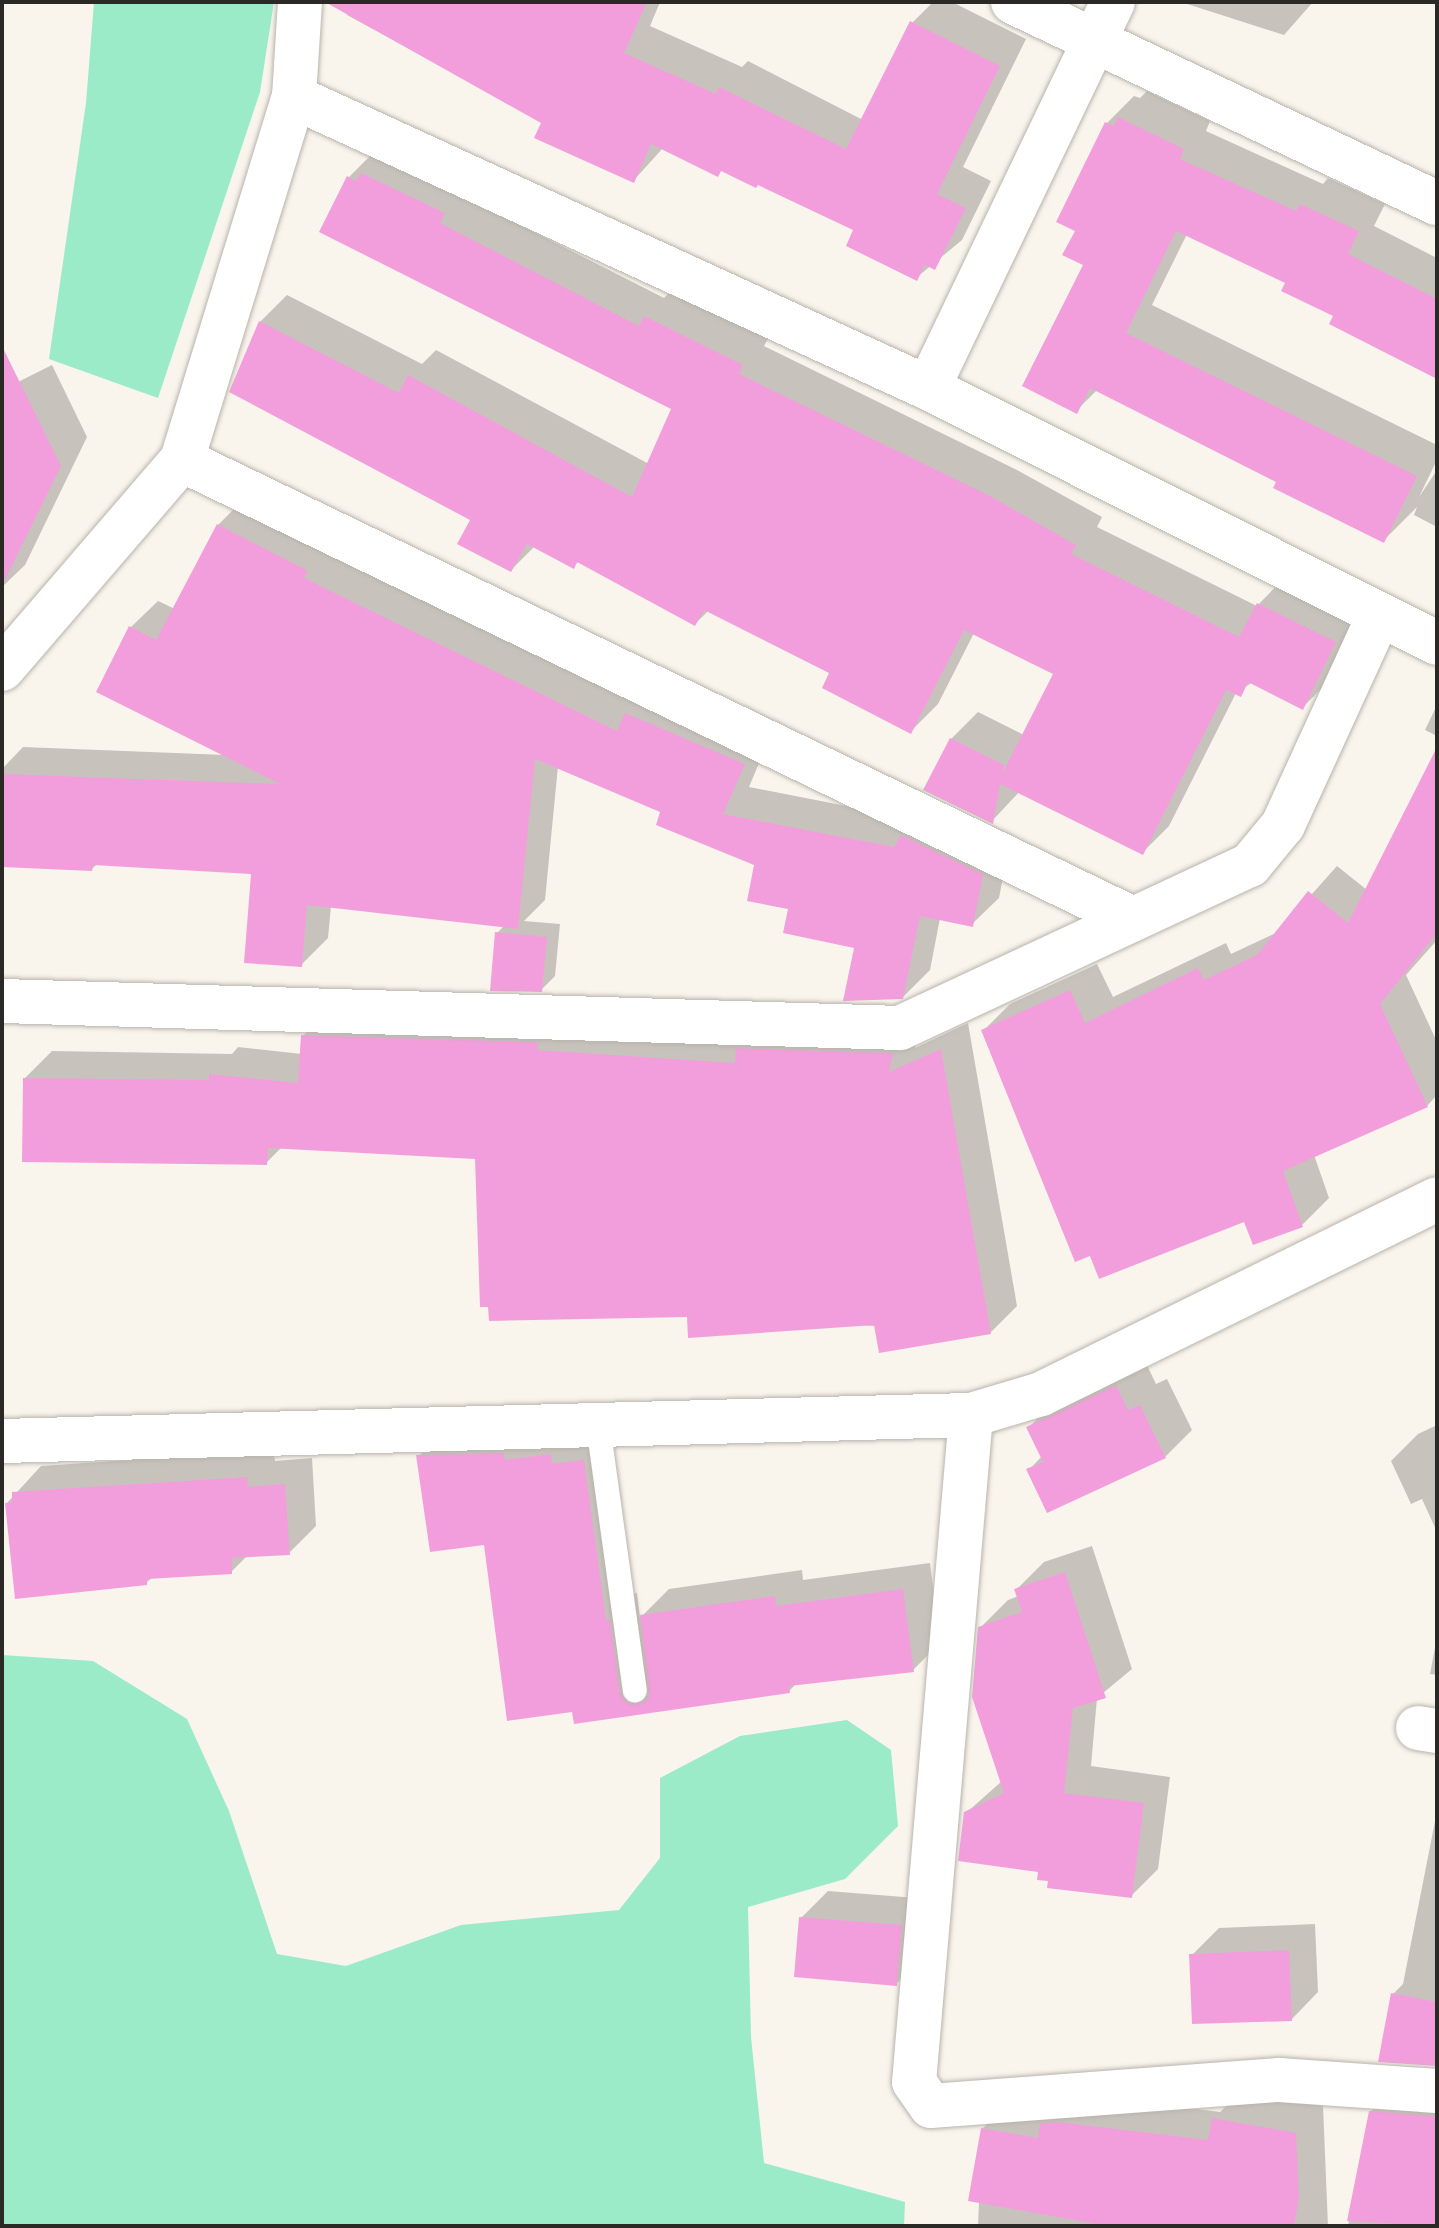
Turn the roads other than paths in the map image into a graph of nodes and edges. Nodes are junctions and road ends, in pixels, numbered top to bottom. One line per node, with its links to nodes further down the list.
1 (300, 2): 5 (street)
2 (1013, 2): 4 (street)
3 (1113, 2): 4 (street)
4 (1095, 41): 6 (street); 7 (street)
5 (294, 97): 7 (street); 8 (street)
6 (1437, 203)
7 (928, 388): 9 (street)
8 (182, 460): 11 (street); 12 (street)
9 (1379, 615): 10 (street); 12 (street)
10 (1437, 643)
11 (2, 669)
12 (1133, 919): 13 (street)
13 (2, 1001)
14 (1437, 1199): 15 (street)
15 (971, 1415): 16 (street); 19 (street)
16 (598, 1425): 17 (street); 18 (lane)
17 (2, 1441)
18 (635, 1690)
19 (1437, 2091)

